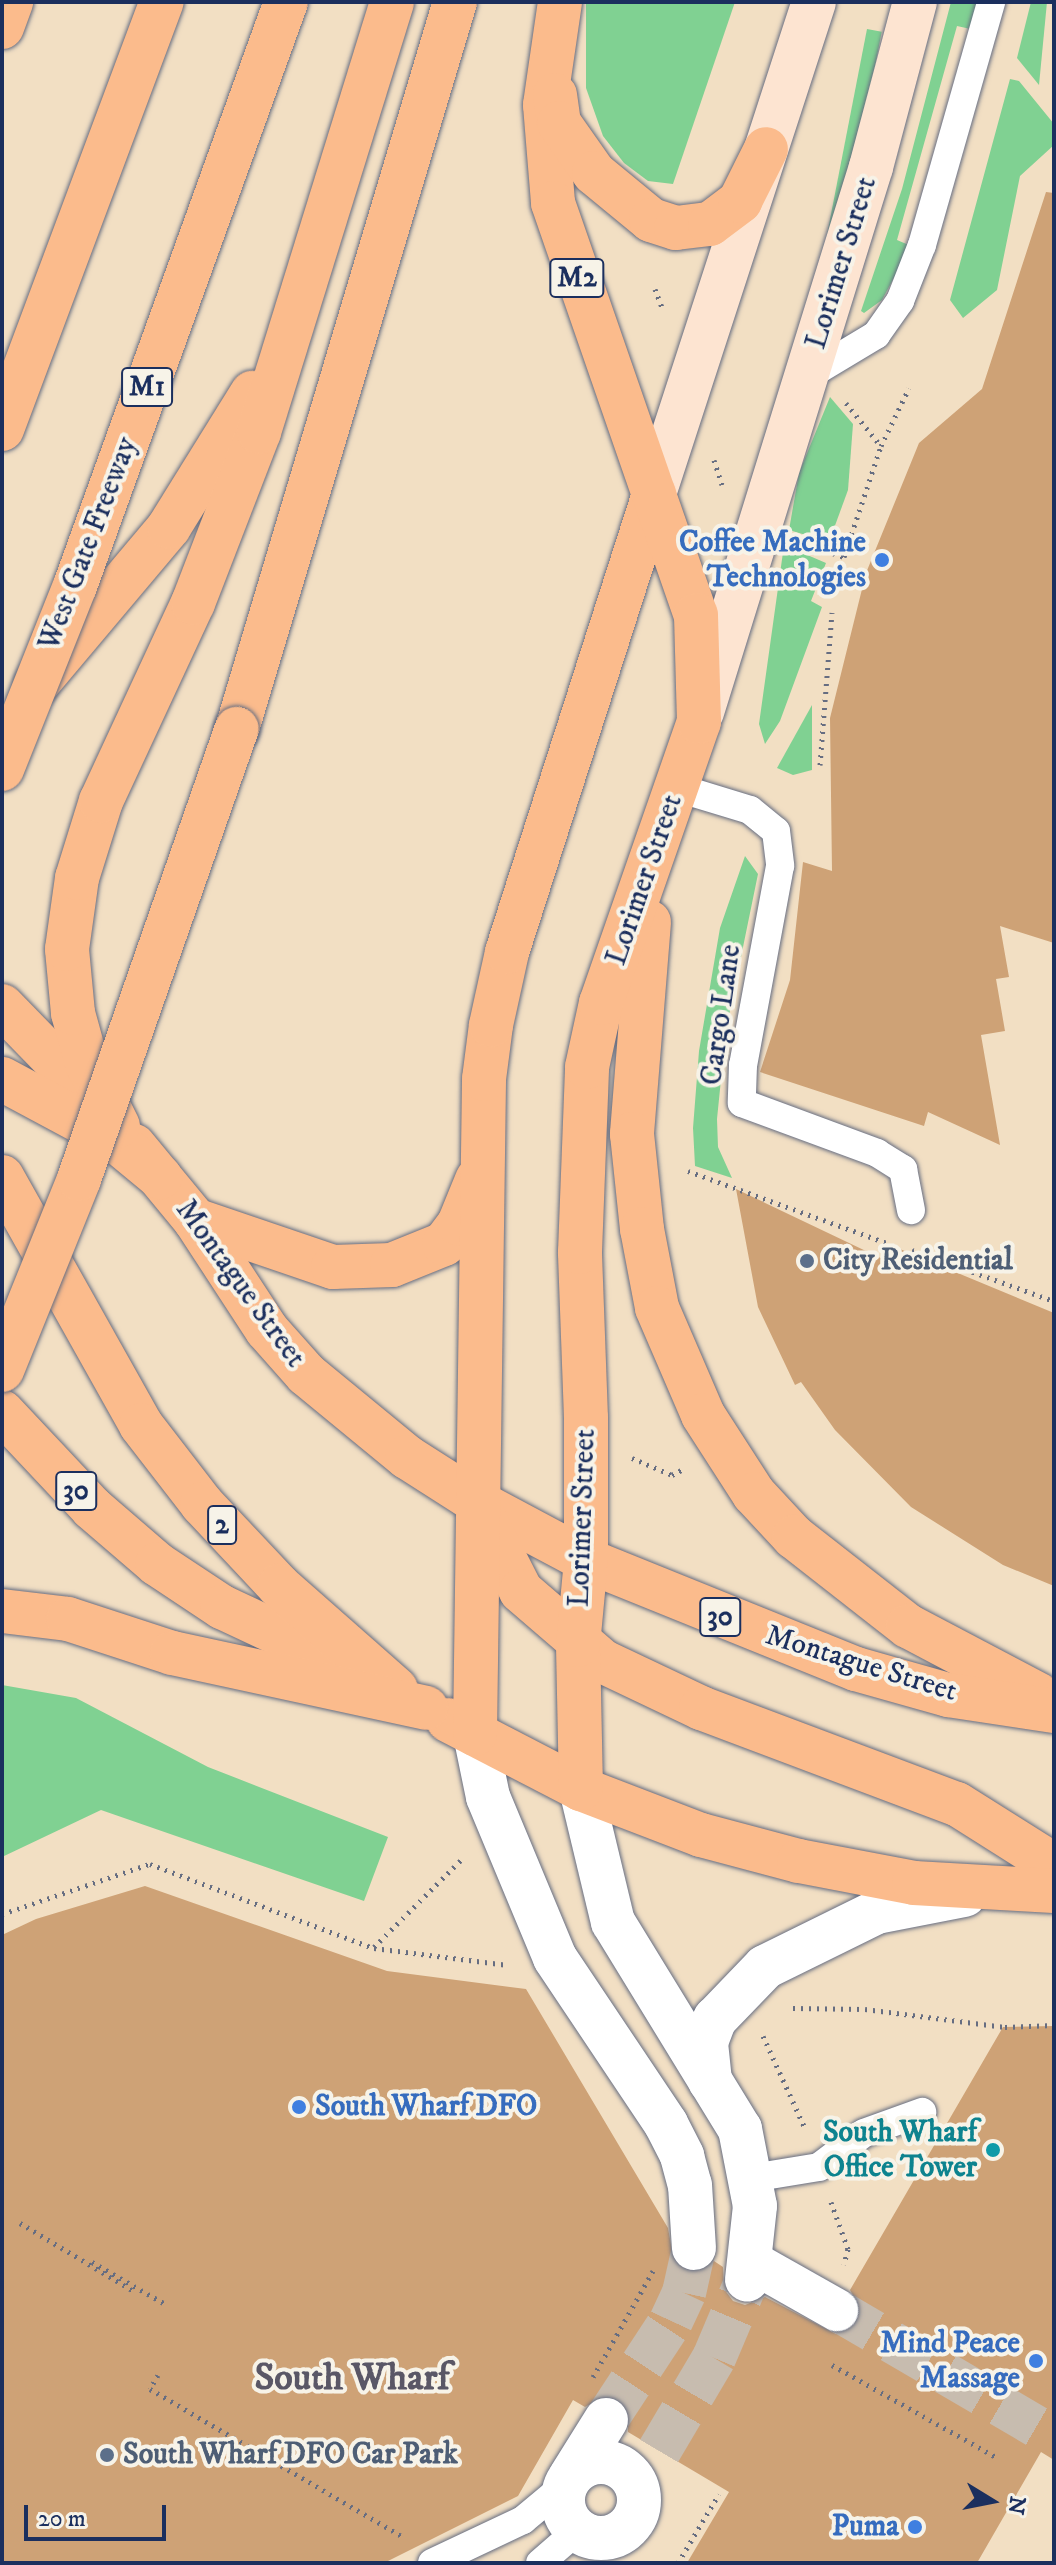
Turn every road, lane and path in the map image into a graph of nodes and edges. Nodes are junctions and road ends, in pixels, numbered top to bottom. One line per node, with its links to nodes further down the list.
1 (11, 2): 11 (main road)
2 (162, 2): 20 (main road)
3 (286, 2): 28 (main road, West Gate Freeway / M1, bridge)
4 (392, 2): 15 (main road)
5 (455, 2): 17 (main road)
6 (482, 2): 17 (main road)
7 (560, 2): 12 (main road, M2)
8 (814, 2): 13 (main road)
9 (915, 2): 18 (main road, Lorimer Street)
10 (991, 2): 18 (lane)
11 (2, 27)
12 (549, 53): 13 (main road, M2); 22 (main road, M2)
13 (766, 149): 22 (main road)
14 (655, 289): 16 (path)
15 (300, 302): 25 (main road); 33 (main road)
16 (665, 315)
17 (354, 347): 43 (main road, bridge)
18 (806, 377): 23 (main road, Lorimer Street)
19 (909, 388): 23 (path)
20 (2, 429)
21 (714, 457): 23 (path)
22 (654, 494): 26 (main road); 34 (main road)
23 (759, 527): 26 (main road, Lorimer Street)
24 (832, 612): 27 (path)
25 (2, 721)
26 (699, 722): 29 (main road, Lorimer Street)
27 (820, 765)
28 (2, 769)
29 (678, 788): 30 (main road, Lorimer Street); 38 (lane, Cargo Lane)
30 (657, 852): 45 (main road, Lorimer Street); 46 (main road)
31 (2, 1006): 33 (main road, Montague Street / 30)
32 (2, 1079): 37 (main road)
33 (118, 1126): 37 (main road, Montague Street / 30)
34 (483, 1158): 39 (main road); 47 (main road)
35 (688, 1171): 40 (path)
36 (2, 1177): 51 (main road, 2)
37 (160, 1177): 39 (main road, Montague Street / 30)
38 (911, 1210)
39 (195, 1220): 47 (main road, Montague Street / 30)
40 (892, 1244)
41 (906, 1248): 42 (path)
42 (1054, 1301)
43 (2, 1370)
44 (2, 1412): 51 (main road, 30)
45 (586, 1442): 46 (path); 48 (main road, Lorimer Street)
46 (722, 1449): 52 (main road)
47 (479, 1503): 48 (main road, Montague Street / 30); 50 (main road); 54 (main road)
48 (586, 1560): 50 (main road, Lorimer Street); 53 (main road, Montague Street / 30)
49 (2, 1611): 51 (main road)
50 (578, 1645): 55 (main road, Lorimer Street); 57 (main road)
51 (411, 1698): 54 (main road, 30)
52 (1054, 1700)
53 (1054, 1711)
54 (475, 1734): 55 (main road, 30); 70 (street)
55 (581, 1789): 58 (main road, 30); 65 (street)
56 (459, 1858): 61 (path)
57 (1054, 1865)
58 (996, 1891): 59 (main road, 30); 65 (street)
59 (1054, 1891)
60 (2, 1914): 61 (path)
61 (374, 1948): 62 (path)
62 (513, 1966)
63 (785, 2007): 64 (path)
64 (1054, 2025)
65 (710, 2081): 67 (street)
66 (922, 2112): 67 (lane)
67 (752, 2178): 71 (street)
68 (20, 2223): 72 (path)
69 (57, 2242): 73 (path)
70 (675, 2257): 77 (path)
71 (750, 2271): 74 (street)
72 (132, 2290)
73 (167, 2305)
74 (837, 2310)
75 (832, 2365): 79 (path)
76 (158, 2375): 83 (path)
77 (596, 2404): 80 (street)
78 (659, 2451): 82 (street)
79 (996, 2457)
80 (568, 2481): 82 (street); 84 (street); 85 (lane)
81 (719, 2494): 87 (path)
82 (639, 2504): 84 (street)
83 (409, 2540)
84 (589, 2544): 86 (lane)
85 (432, 2563)
86 (540, 2563)
87 (678, 2563)

